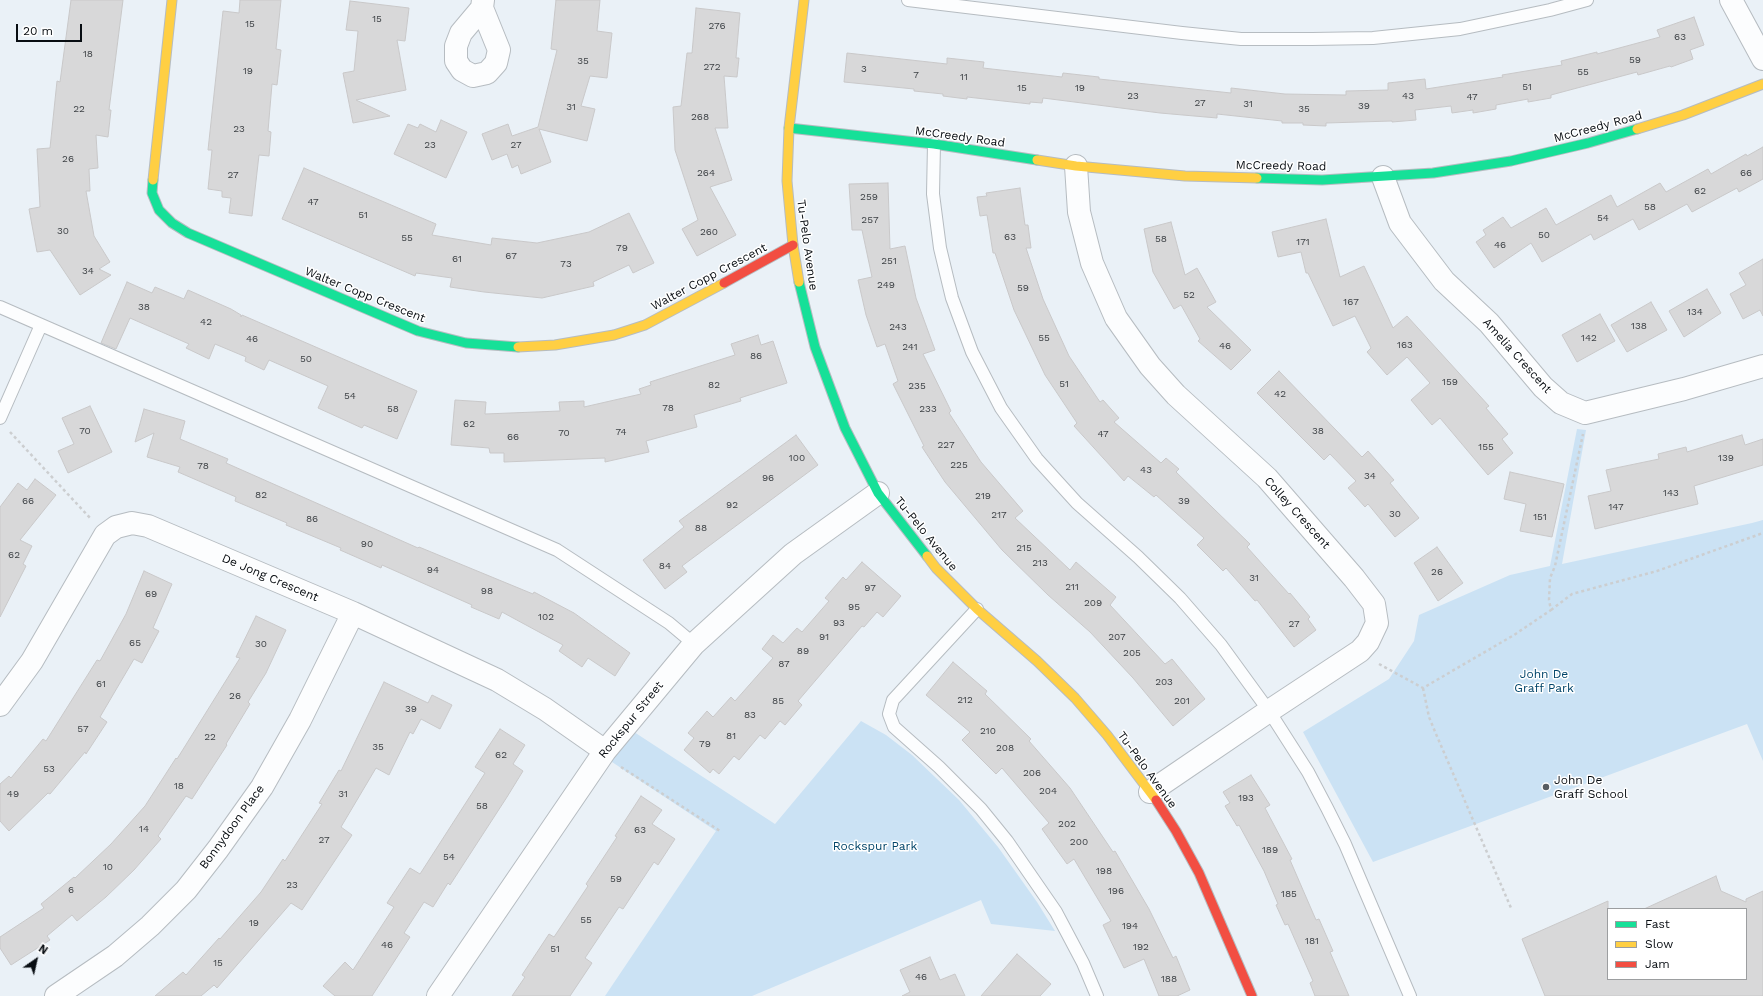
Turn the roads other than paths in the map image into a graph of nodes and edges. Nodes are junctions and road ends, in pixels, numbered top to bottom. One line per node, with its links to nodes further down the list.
1 (172, 0): 12 (street, Walter Copp Crescent)
2 (804, 0): 8 (street, Tu-Pelo Avenue)
3 (908, 0): 4 (lane)
4 (1588, 0)
5 (1731, 0): 6 (street)
6 (1763, 59)
7 (1763, 84): 11 (street, McCreedy Road)
8 (789, 128): 9 (street, McCreedy Road); 12 (street, Tu-Pelo Avenue)
9 (934, 144): 10 (street, McCreedy Road); 22 (lane)
10 (1076, 166): 11 (street, McCreedy Road); 22 (street, Colley Crescent)
11 (1383, 177): 15 (street, Amelia Crescent)
12 (793, 245): 17 (street, Tu-Pelo Avenue)
13 (0, 307): 14 (lane)
14 (41, 325): 16 (lane); 20 (lane)
15 (1763, 366)
16 (2, 422)
17 (878, 493): 18 (street, Tu-Pelo Avenue); 20 (street, Rockspur Street)
18 (977, 609): 24 (street, Tu-Pelo Avenue); 27 (lane)
19 (353, 613): 21 (street, De Jong Crescent); 23 (street, De Jong Crescent); 25 (street, Bonnydoon Place)
20 (694, 644): 23 (street, Rockspur Street)
21 (0, 705)
22 (1269, 711): 24 (street, Colley Crescent); 29 (lane)
23 (604, 753): 26 (street, Rockspur Street)
24 (1150, 792): 28 (street, Tu-Pelo Avenue)
25 (56, 996)
26 (438, 996)
27 (1097, 996)
28 (1252, 996)
29 (1410, 996)

